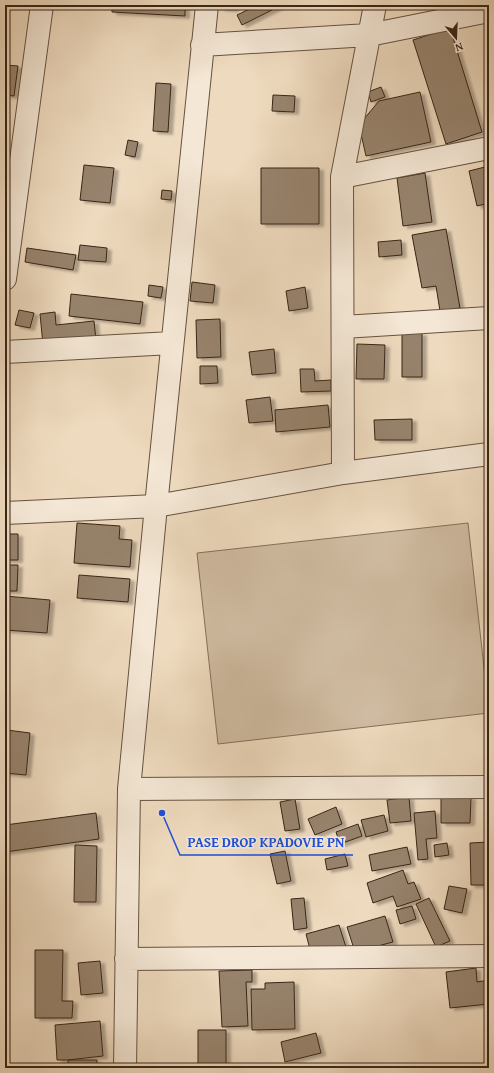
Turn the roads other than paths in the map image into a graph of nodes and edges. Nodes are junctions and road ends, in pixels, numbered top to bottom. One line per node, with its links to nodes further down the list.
1 (42, 5): 9 (street)
2 (207, 5): 6 (street)
3 (375, 5): 5 (street)
4 (489, 10): 5 (street)
5 (370, 35): 6 (street); 8 (street)
6 (202, 45): 12 (street)
7 (489, 148): 8 (street)
8 (342, 177): 11 (street)
9 (5, 279)
10 (489, 318): 11 (street)
11 (343, 327): 15 (street)
12 (172, 343): 13 (street); 16 (street)
13 (5, 352)
14 (489, 454): 15 (street)
15 (343, 473): 16 (street)
16 (156, 506): 17 (street); 19 (street)
17 (5, 513)
18 (489, 787): 19 (street)
19 (130, 789): 21 (street)
20 (489, 956): 21 (street)
21 (126, 959): 22 (street)
22 (125, 1068)

